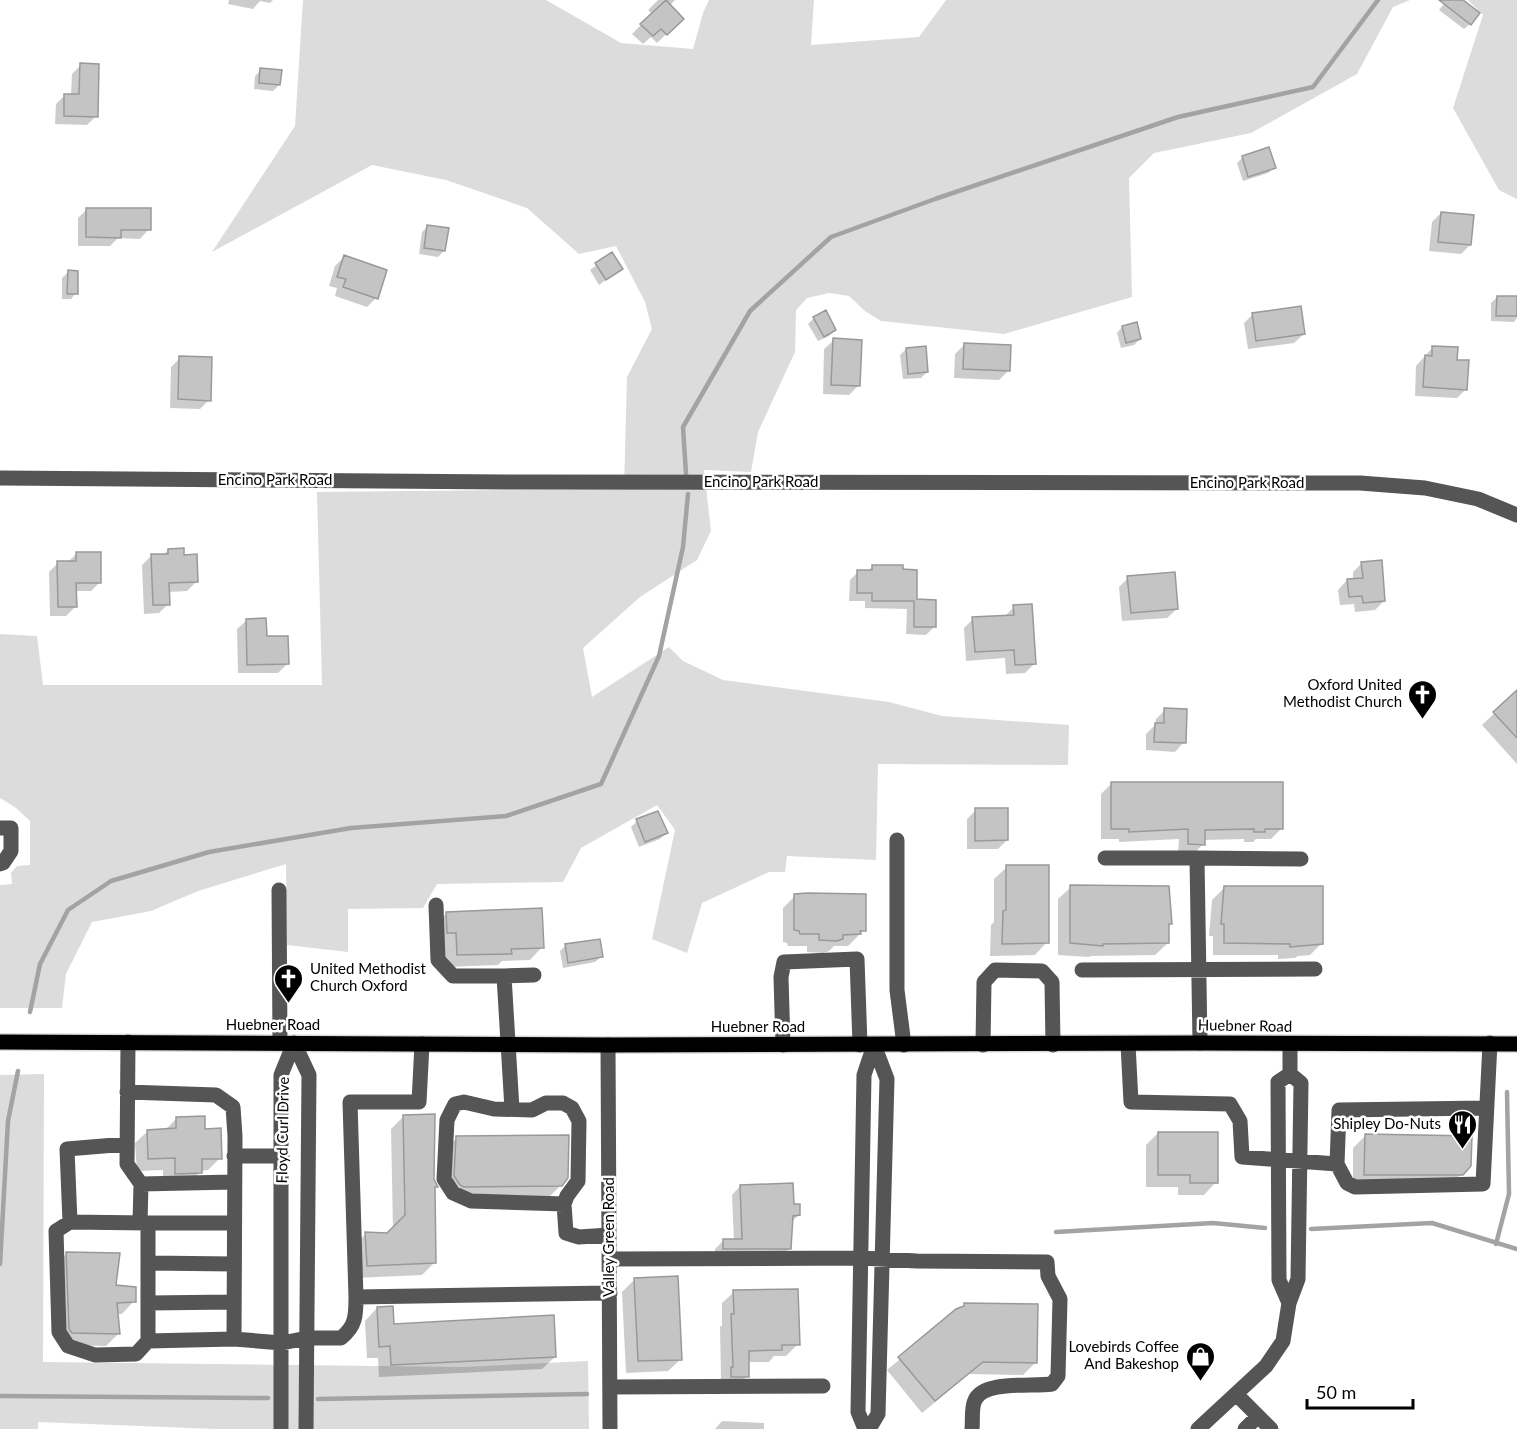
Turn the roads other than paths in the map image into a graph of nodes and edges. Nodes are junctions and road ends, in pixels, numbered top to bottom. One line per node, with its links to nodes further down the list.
1 (0, 478): 2 (street, Encino Park Road)
2 (1517, 515)
3 (0, 828): 8 (street)
4 (897, 840): 28 (street)
5 (1105, 858): 6 (street)
6 (1197, 858): 7 (street); 11 (street)
7 (1301, 858)
8 (0, 864)
9 (279, 890): 18 (street)
10 (436, 905): 15 (street)
11 (1198, 969): 12 (street); 13 (street); 19 (street)
12 (1315, 969)
13 (1082, 970)
14 (534, 975): 15 (street)
15 (504, 976): 25 (street)
16 (0, 1042): 17 (main road, Huebner Road)
17 (128, 1042): 18 (main road, Huebner Road); 33 (street)
18 (287, 1043): 21 (main road, Huebner Road); 38 (street, Floyd Curl Drive); 59 (street, Floyd Curl Drive)
19 (1200, 1043): 22 (main road, Huebner Road); 23 (main road, Huebner Road)
20 (1490, 1043): 23 (main road, Huebner Road); 24 (main road, Huebner Road); 34 (street)
21 (422, 1044): 25 (main road, Huebner Road); 55 (street)
22 (1128, 1044): 30 (main road, Huebner Road); 39 (street)
23 (1290, 1044): 32 (street)
24 (1517, 1044)
25 (508, 1045): 31 (main road, Huebner Road); 35 (street)
26 (783, 1045): 27 (main road, Huebner Road); 27 (street); 31 (main road, Huebner Road)
27 (867, 1045): 28 (main road, Huebner Road); 49 (street); 51 (street)
28 (904, 1045): 29 (main road, Huebner Road)
29 (983, 1045): 30 (main road, Huebner Road); 30 (street)
30 (1053, 1045)
31 (608, 1046): 48 (street, Valley Green Road)
32 (1290, 1074): 39 (street); 40 (street)
33 (128, 1092): 36 (street); 37 (street)
34 (1486, 1108): 41 (street); 41 (street)
35 (512, 1109): 44 (street); 44 (street)
36 (127, 1144): 43 (street); 45 (street)
37 (234, 1156): 38 (street); 42 (street)
38 (282, 1156): 62 (street, Floyd Curl Drive)
39 (1277, 1159): 40 (street); 58 (street)
40 (1301, 1161): 41 (street); 58 (street)
41 (1337, 1164)
42 (234, 1182): 43 (street); 47 (street)
43 (141, 1184): 46 (street)
44 (564, 1204): 48 (street)
45 (70, 1222): 46 (street); 61 (street)
46 (144, 1223): 47 (street); 52 (street)
47 (234, 1223): 53 (street)
48 (609, 1235): 50 (street, Valley Green Road)
49 (861, 1258): 50 (street); 51 (street); 70 (street)
50 (609, 1259): 54 (street, Valley Green Road)
51 (882, 1260): 70 (street); 71 (street)
52 (148, 1263): 53 (street); 57 (street)
53 (234, 1264): 56 (street)
54 (610, 1293): 55 (street); 64 (street, Valley Green Road)
55 (356, 1297): 59 (street)
56 (234, 1302): 57 (street); 60 (street)
57 (148, 1303): 61 (street)
58 (1289, 1303): 65 (street)
59 (307, 1338): 62 (street); 68 (street, Floyd Curl Drive)
60 (234, 1339): 61 (street); 62 (street)
61 (148, 1341)
62 (282, 1343): 67 (street, Floyd Curl Drive)
63 (823, 1386): 64 (street)
64 (610, 1387): 69 (street, Valley Green Road)
65 (1237, 1395): 66 (street); 72 (street)
66 (1258, 1416): 73 (street); 74 (street)
67 (282, 1429)
68 (306, 1429)
69 (610, 1429)
70 (867, 1429)
71 (972, 1429)
72 (1197, 1429)
73 (1245, 1429)
74 (1270, 1429)

